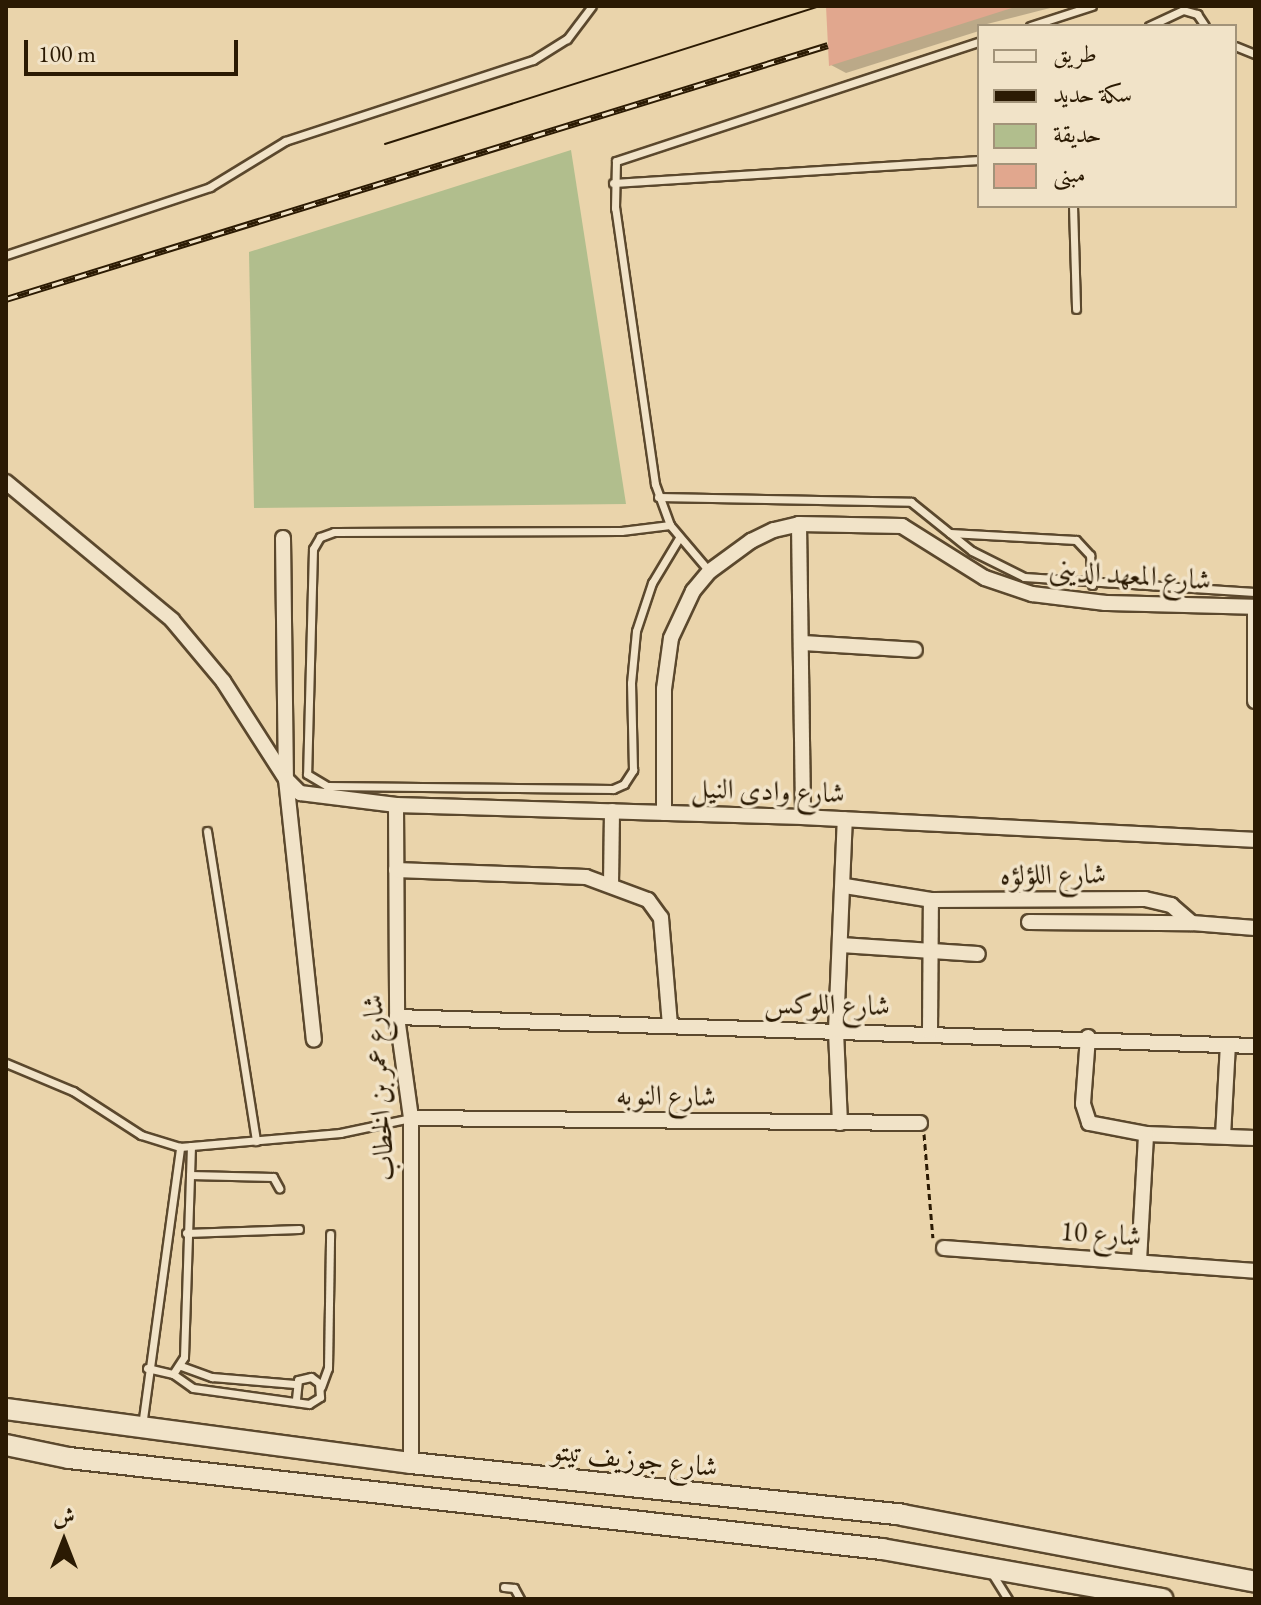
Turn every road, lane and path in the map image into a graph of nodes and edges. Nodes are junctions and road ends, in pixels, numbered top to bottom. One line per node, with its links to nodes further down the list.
1 (592, 6): 10 (lane)
2 (1092, 6): 3 (lane)
3 (1036, 24)
4 (1153, 24): 5 (lane)
5 (1204, 24)
6 (977, 43): 8 (lane)
7 (977, 160): 8 (lane)
8 (613, 183): 13 (lane)
9 (1073, 208): 11 (lane)
10 (6, 255)
11 (1076, 309)
12 (6, 482): 26 (street)
13 (658, 497): 15 (lane); 16 (lane)
14 (799, 524): 19 (street, شارع المعهد الدينى); 22 (street, شارع المعهد الدينى); 23 (street)
15 (670, 525): 18 (lane); 18 (lane)
16 (948, 533): 20 (lane); 20 (lane)
17 (283, 538): 26 (street)
18 (679, 538): 19 (lane)
19 (710, 571): 29 (street, شارع المعهد الدينى)
20 (1092, 585): 21 (lane)
21 (1255, 592)
22 (1255, 607): 25 (street)
23 (802, 643): 24 (street); 30 (street)
24 (915, 650)
25 (1255, 701)
26 (286, 779): 27 (street, شارع وادى النيل); 49 (street)
27 (396, 805): 28 (street, شارع وادى النيل); 34 (street, شارع عمر بن الخطاب)
28 (612, 811): 29 (street, شارع وادى النيل); 35 (street)
29 (664, 813): 30 (street, شارع وادى النيل)
30 (803, 817): 31 (street, شارع وادى النيل)
31 (845, 819): 33 (street, شارع وادى النيل); 36 (street)
32 (207, 831): 59 (lane)
33 (1255, 840)
34 (396, 870): 35 (street); 44 (street, شارع عمر بن الخطاب)
35 (611, 884): 45 (street)
36 (845, 886): 37 (street, شارع اللؤلؤه); 41 (street)
37 (931, 900): 39 (street, شارع اللؤلؤه); 42 (street)
38 (1029, 922): 39 (street)
39 (1192, 923): 40 (street, شارع اللؤلؤه)
40 (1255, 928)
41 (841, 945): 42 (street); 46 (street)
42 (931, 950): 43 (street); 47 (street)
43 (978, 954)
44 (397, 1017): 45 (street, شارع اللوكس); 53 (street, شارع عمر بن الخطاب)
45 (670, 1026): 46 (street, شارع اللوكس)
46 (836, 1030): 47 (street, شارع اللوكس); 54 (street)
47 (930, 1032): 48 (street, شارع اللوكس)
48 (1088, 1037): 50 (street, شارع اللوكس); 56 (street)
49 (314, 1040)
50 (1228, 1045): 51 (street, شارع اللوكس); 57 (street)
51 (1255, 1046)
52 (6, 1063): 61 (lane)
53 (411, 1118): 54 (street, شارع النوبه); 59 (lane); 79 (street, شارع عمر بن الخطاب)
54 (840, 1123): 55 (street, شارع النوبه)
55 (920, 1123): 67 (path)
56 (1146, 1134): 57 (street); 68 (street)
57 (1223, 1136): 58 (street)
58 (1255, 1138)
59 (256, 1141): 60 (lane)
60 (191, 1146): 61 (lane); 62 (lane)
61 (180, 1147): 71 (lane)
62 (190, 1175): 63 (lane); 65 (lane)
63 (279, 1188)
64 (299, 1229): 65 (lane)
65 (186, 1233): 70 (lane)
66 (330, 1234): 74 (lane)
67 (944, 1248): 68 (street, شارع 10)
68 (1139, 1261): 69 (street, شارع 10)
69 (1255, 1271)
70 (181, 1366): 72 (lane); 73 (lane)
71 (147, 1368): 72 (lane); 77 (lane)
72 (173, 1374): 75 (lane)
73 (295, 1384): 74 (lane); 75 (lane)
74 (321, 1387): 75 (lane)
75 (296, 1399)
76 (6, 1409): 77 (main road, شارع جوزيف تيتو)
77 (141, 1430): 79 (main road, شارع جوزيف تيتو)
78 (6, 1445): 80 (main road)
79 (411, 1463): 81 (main road, شارع جوزيف تيتو)
80 (988, 1567): 84 (lane); 85 (main road)
81 (1255, 1582)
82 (504, 1587): 83 (lane)
83 (520, 1599)
84 (1008, 1599)
85 (1163, 1599)

